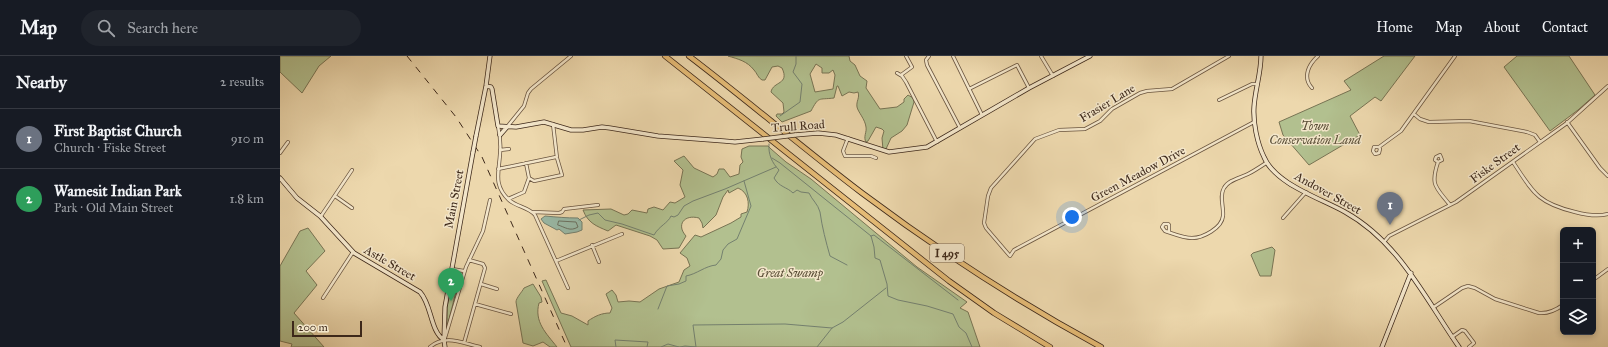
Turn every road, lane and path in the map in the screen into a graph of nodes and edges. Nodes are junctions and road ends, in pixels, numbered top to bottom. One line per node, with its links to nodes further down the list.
1 (490, 56): 18 (street, Main Street)
2 (571, 56): 30 (street)
3 (665, 56): 92 (highway, I 495)
4 (689, 56): 93 (highway, I 495)
5 (906, 56): 15 (street)
6 (929, 56): 31 (street)
7 (953, 56): 22 (street)
8 (1041, 56): 16 (street)
9 (1090, 56): 16 (street, Trull Road)
10 (1228, 56): 68 (street, Frasier Lane)
11 (1261, 56): 17 (street, Andover Street)
12 (1318, 56): 21 (street)
13 (1455, 56): 24 (street)
14 (897, 73): 15 (street)
15 (901, 74): 35 (street)
16 (1053, 76): 20 (street, Trull Road)
17 (1257, 84): 23 (street); 26 (street, Andover Street)
18 (486, 86): 29 (street); 72 (street, Main Street, bridge)
19 (1608, 86): 27 (street, Fiske Street)
20 (1029, 88): 22 (street); 25 (street, Trull Road)
21 (1312, 88)
22 (969, 89): 25 (street)
23 (1219, 100)
24 (1414, 114): 36 (street); 37 (street)
25 (982, 115): 31 (street, Trull Road)
26 (1255, 122): 46 (street, Andover Street); 68 (street, Green Meadow Drive)
27 (1567, 122): 36 (street, Fiske Street); 49 (street)
28 (553, 124): 30 (street, Trull Road); 33 (street, Trull Road, bridge); 41 (street)
29 (498, 126): 30 (street, Trull Road); 32 (street)
30 (507, 127): 32 (street)
31 (960, 128): 35 (street, Trull Road)
32 (500, 135): 39 (street)
33 (848, 138): 35 (street, Trull Road); 42 (street)
34 (288, 142): 40 (street)
35 (937, 142)
36 (1540, 142): 44 (street, Fiske Street)
37 (1379, 147)
38 (510, 149): 39 (street)
39 (500, 150): 47 (street)
40 (280, 153)
41 (557, 156): 45 (street); 51 (street)
42 (876, 158)
43 (1438, 162): 57 (street)
44 (1513, 162): 57 (street, Fiske Street); 60 (street)
45 (526, 163): 47 (street); 51 (street)
46 (1266, 163): 52 (street, Andover Street); 63 (street)
47 (498, 169): 54 (street)
48 (352, 170): 53 (street)
49 (1608, 176)
50 (280, 178): 61 (street, Astle Street)
51 (529, 178): 54 (street)
52 (1306, 192): 62 (street); 65 (street, Andover Street)
53 (335, 196): 58 (street); 61 (street)
54 (508, 199): 59 (street)
55 (490, 200): 69 (street)
56 (598, 205): 59 (street)
57 (1450, 205): 65 (street, Fiske Street)
58 (352, 208)
59 (533, 212): 70 (street)
60 (1608, 214)
61 (321, 216): 67 (street, Astle Street)
62 (1283, 218)
63 (1169, 232)
64 (622, 234): 66 (street)
65 (1384, 242): 75 (street, Andover Street)
66 (592, 245): 70 (street); 71 (street)
67 (353, 252): 80 (street); 86 (street, Astle Street)
68 (1010, 256)
69 (469, 260): 74 (street); 77 (street)
70 (556, 261): 78 (street)
71 (599, 262)
72 (452, 269): 74 (street); 86 (street, Main Street)
73 (1608, 269): 76 (street)
74 (464, 272): 86 (street)
75 (1411, 273): 82 (street, Andover Street); 94 (street)
76 (1596, 278)
77 (481, 284): 79 (street); 81 (street)
78 (568, 288)
79 (497, 289)
80 (323, 298)
81 (475, 304): 84 (street); 87 (street)
82 (1434, 307): 83 (street); 85 (street, Andover Street)
83 (1560, 307)
84 (511, 314)
85 (1452, 337): 88 (street); 95 (street, Andover Street)
86 (444, 340): 87 (street); 89 (street); 90 (street, Main Street)
87 (464, 343): 91 (street)
88 (1474, 343): 96 (street); 97 (street)
89 (430, 347)
90 (445, 347)
91 (480, 347)
92 (1050, 347)
93 (1101, 347)
94 (1382, 347)
95 (1459, 347)
96 (1469, 347)
97 (1476, 347)

